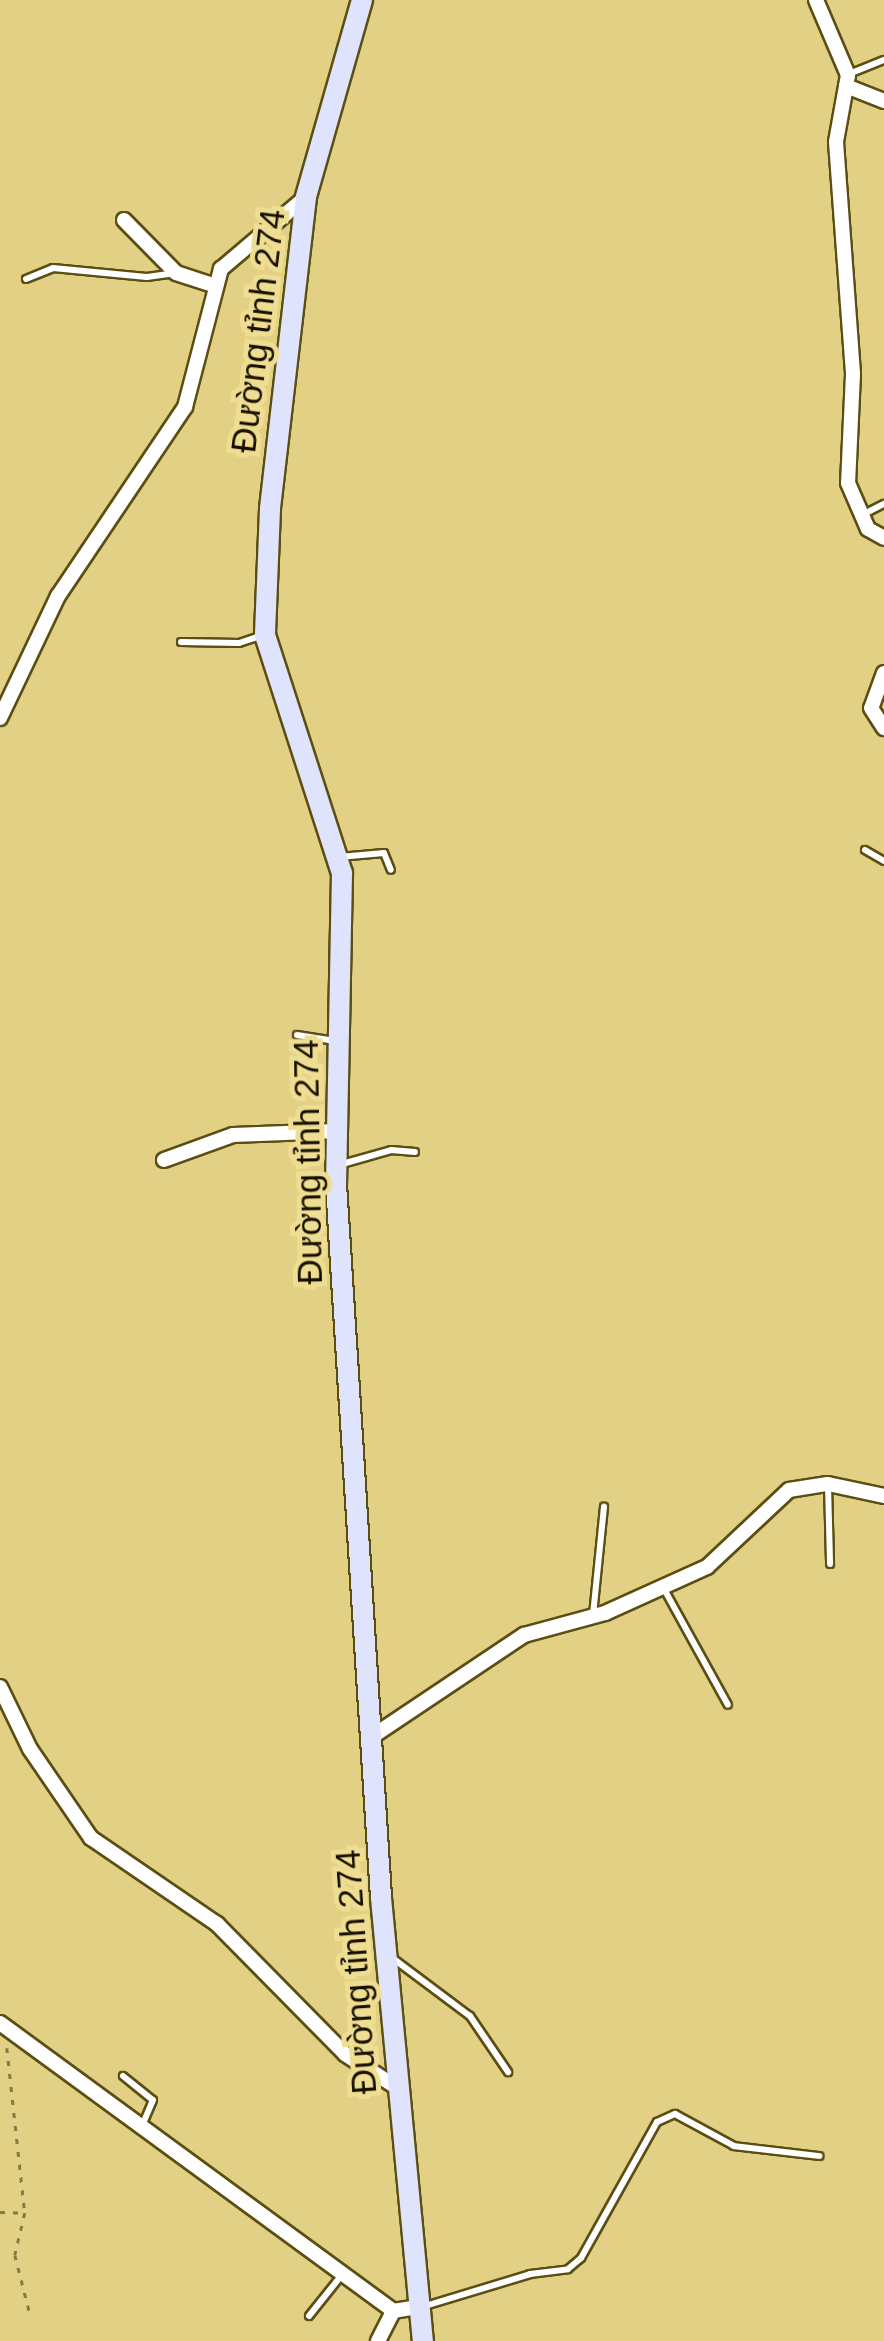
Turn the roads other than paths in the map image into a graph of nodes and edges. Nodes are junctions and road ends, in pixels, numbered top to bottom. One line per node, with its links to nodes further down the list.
1 (362, 0): 6 (main road, Đường tỉnh 274)
2 (816, 0): 4 (street)
3 (884, 60): 4 (lane)
4 (847, 80): 5 (street); 12 (street)
5 (884, 101)
6 (306, 197): 10 (street); 14 (main road, Đường tỉnh 274)
7 (124, 220): 8 (street)
8 (176, 273): 9 (lane); 10 (street)
9 (26, 279)
10 (214, 285): 17 (street)
11 (884, 504): 12 (lane)
12 (860, 516): 13 (street)
13 (884, 538)
14 (265, 635): 15 (lane); 20 (main road, Đường tỉnh 274)
15 (181, 642)
16 (884, 672): 18 (street)
17 (0, 718)
18 (884, 728)
19 (865, 850): 21 (lane)
20 (338, 857): 22 (lane); 24 (main road, Đường tỉnh 274)
21 (884, 861)
22 (391, 870)
23 (297, 1035): 24 (lane)
24 (337, 1041): 25 (main road, Đường tỉnh 274)
25 (336, 1131): 27 (street); 28 (main road, Đường tỉnh 274)
26 (415, 1152): 28 (lane)
27 (164, 1160)
28 (336, 1166): 37 (main road, Đường tỉnh 274)
29 (828, 1484): 30 (street); 32 (lane); 33 (street)
30 (884, 1496)
31 (604, 1507): 34 (lane)
32 (830, 1564)
33 (664, 1588): 34 (street); 36 (lane)
34 (592, 1618): 37 (street)
35 (0, 1687): 42 (street)
36 (728, 1706)
37 (373, 1736): 38 (main road, Đường tỉnh 274)
38 (386, 1954): 40 (lane); 42 (main road, Đường tỉnh 274)
39 (2, 2025): 43 (street)
40 (508, 2072)
41 (123, 2076): 43 (lane)
42 (396, 2087): 46 (main road, Đường tỉnh 274)
43 (142, 2125): 45 (street)
44 (818, 2156): 46 (lane)
45 (342, 2274): 47 (street); 48 (lane)
46 (419, 2307): 47 (street); 50 (main road, Đường tỉnh 274)
47 (393, 2310): 49 (street)
48 (309, 2316)
49 (378, 2341)
50 (423, 2341)

